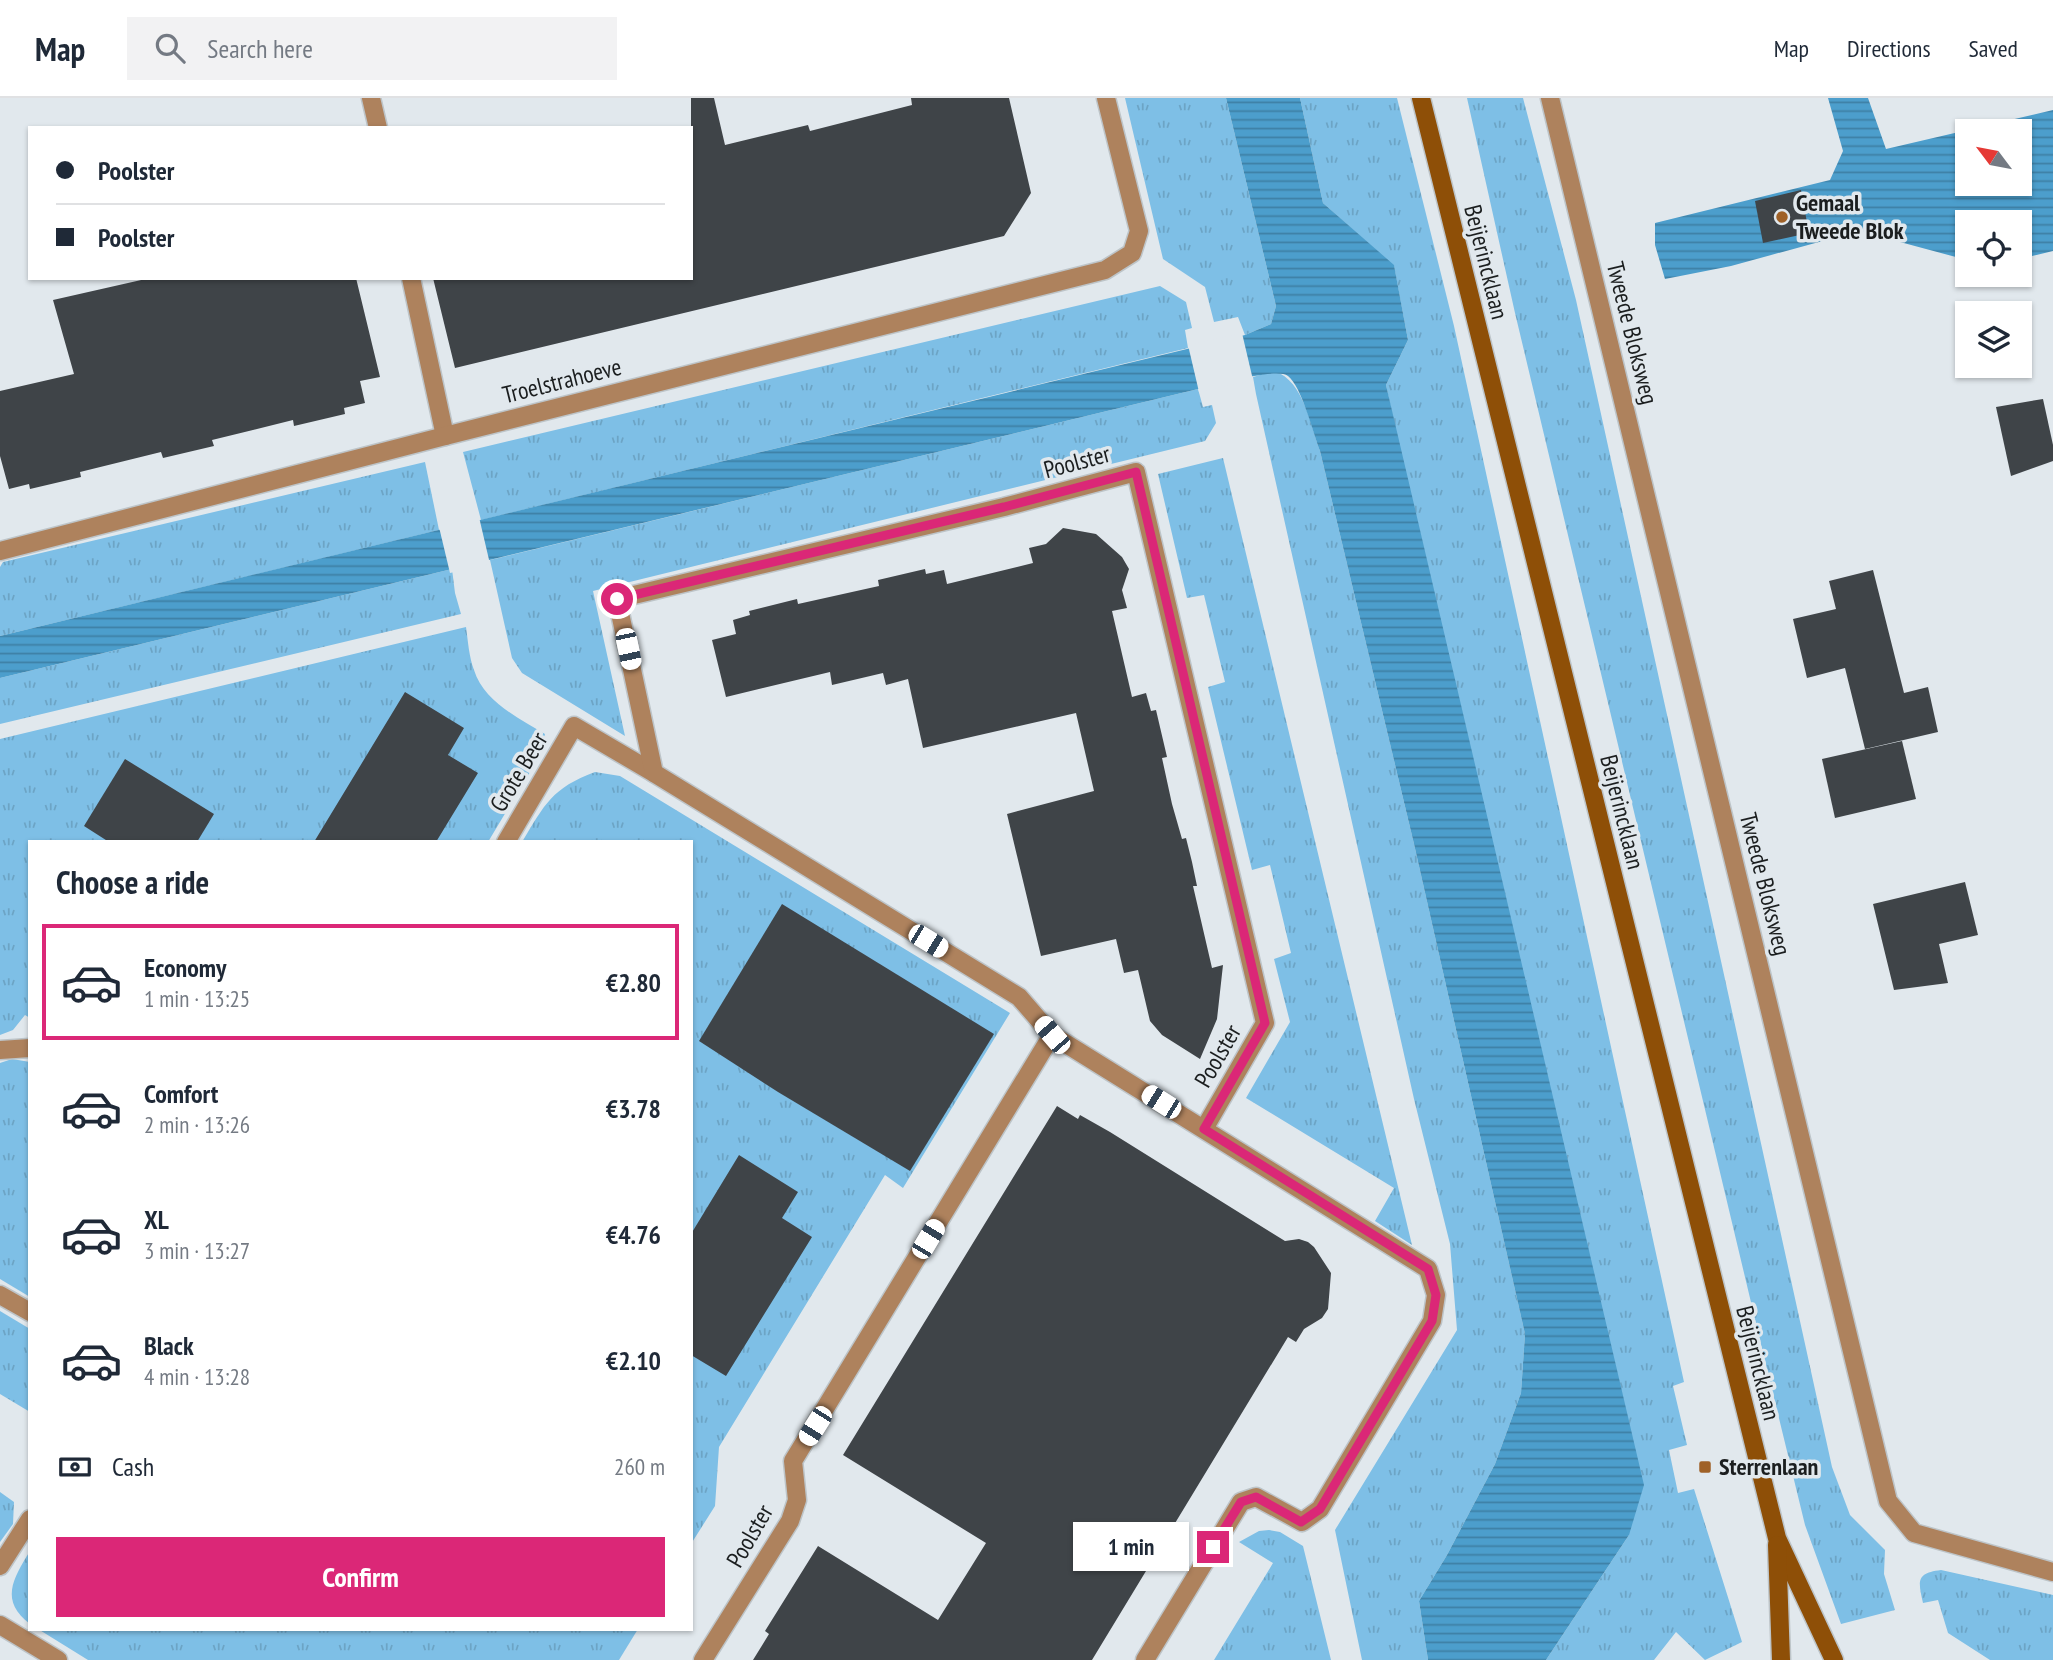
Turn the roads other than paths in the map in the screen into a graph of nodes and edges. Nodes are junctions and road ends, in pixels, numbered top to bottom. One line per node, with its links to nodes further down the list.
1 (371, 98): 5 (street)
2 (1106, 98): 7 (street, Troelstrahoeve)
3 (1421, 98): 19 (main road, Beijerincklaan)
4 (1550, 98): 21 (street, Tweede Bloksweg)
5 (378, 126)
6 (411, 280): 7 (street)
7 (445, 436): 8 (street, Troelstrahoeve)
8 (0, 551)
9 (574, 726): 10 (street, Poolster); 11 (street, Grote Beer)
10 (654, 773): 12 (street, Poolster); 15 (street, Poolster)
11 (507, 840)
12 (1052, 1035): 15 (street, Poolster); 24 (street, Poolster)
13 (28, 1048): 14 (street)
14 (0, 1050)
15 (1204, 1129): 25 (street, Poolster)
16 (0, 1295): 17 (street)
17 (28, 1311)
18 (28, 1521): 20 (street)
19 (1777, 1538): 26 (main road, Beijerincklaan); 27 (main road, Beijerincklaan)
20 (0, 1566)
21 (2053, 1572)
22 (0, 1625): 23 (street)
23 (58, 1660)
24 (703, 1660)
25 (1145, 1660)
26 (1781, 1660)
27 (1834, 1660)

